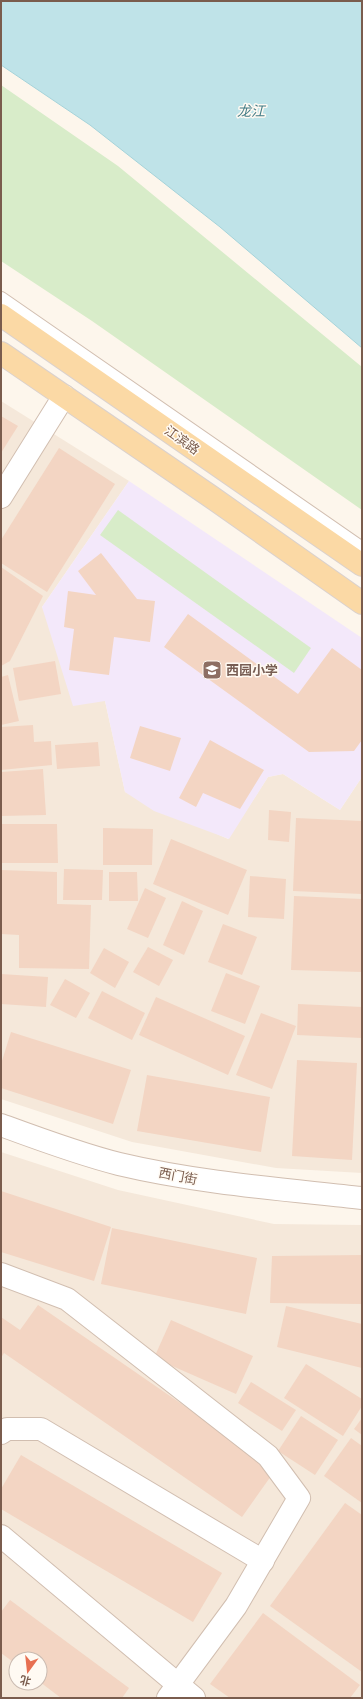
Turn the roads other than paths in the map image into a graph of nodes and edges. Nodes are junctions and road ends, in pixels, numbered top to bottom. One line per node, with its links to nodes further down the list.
1 (1, 299): 6 (lane)
2 (1, 315): 7 (main road, 江滨路)
3 (1, 353): 4 (main road)
4 (64, 396): 5 (street); 8 (main road)
5 (1, 497)
6 (362, 550)
7 (362, 565)
8 (362, 603)
9 (1, 1125): 10 (street, 西门街)
10 (362, 1198)
11 (1, 1274): 14 (street)
12 (1, 1433): 14 (street)
13 (4, 1544): 15 (street)
14 (263, 1561): 15 (street)
15 (180, 1694)

